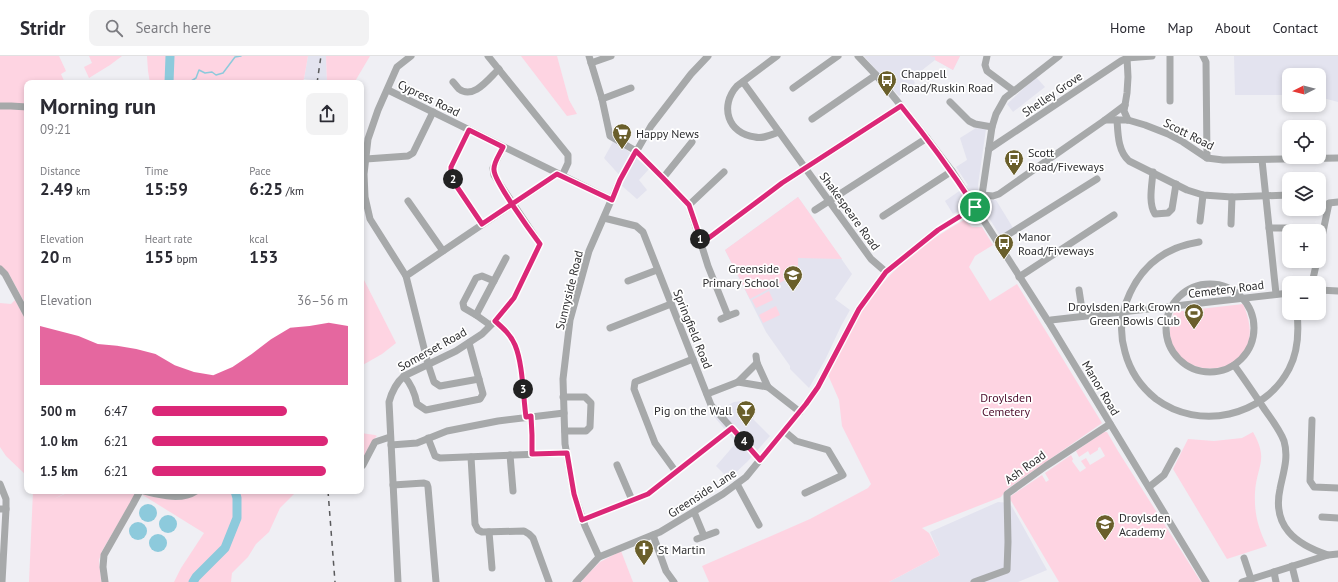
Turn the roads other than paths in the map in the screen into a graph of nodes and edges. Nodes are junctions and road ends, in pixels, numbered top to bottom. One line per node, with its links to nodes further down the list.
1 (411, 56): 21 (street)
2 (488, 56): 15 (street)
3 (610, 56): 14 (street)
4 (777, 56): 18 (street)
5 (838, 56): 20 (street)
6 (858, 56): 16 (street, Manor Road)
7 (988, 56): 22 (street)
8 (1059, 56): 22 (street, Greenside Lane)
9 (1152, 56): 13 (street, Shelley Grove)
10 (1170, 56): 24 (street)
11 (1204, 56): 43 (street)
12 (704, 57): 42 (street, Sunnyside Road)
13 (1127, 58): 26 (street); 41 (street, Shelley Grove)
14 (590, 60): 23 (street)
15 (499, 69): 17 (street); 51 (street)
16 (876, 75): 28 (street, Manor Road); 31 (street)
17 (453, 82)
18 (743, 82): 37 (street, Shakespeare Road); 37 (street)
19 (631, 88): 23 (street)
20 (793, 88)
21 (388, 90): 30 (street, Cypress Road); 45 (street)
22 (1014, 92): 35 (street, Greenside Lane)
23 (602, 99): 42 (street)
24 (1170, 101)
25 (950, 102): 35 (street)
26 (1125, 105): 32 (street); 34 (street)
27 (0, 106): 29 (street)
28 (901, 106): 38 (street, Manor Road); 47 (street)
29 (24, 107)
30 (433, 112): 36 (street, Cypress Road); 45 (street)
31 (812, 119)
32 (1105, 120): 33 (street, Scott Road); 56 (street)
33 (1118, 120): 34 (street, Scott Road); 50 (street)
34 (1128, 120): 43 (street, Scott Road)
35 (992, 127): 41 (street, Greenside Lane)
36 (469, 130): 40 (street, Cypress Road); 72 (street)
37 (779, 132): 47 (street, Shakespeare Road)
38 (927, 138): 48 (street, Manor Road); 62 (street)
39 (692, 142): 52 (street)
40 (503, 147): 51 (street, Cypress Road); 64 (street, Somerset Road)
41 (989, 149): 56 (street, Greenside Lane)
42 (636, 151): 52 (street); 60 (street, Sunnyside Road)
43 (1207, 158): 46 (street, Scott Road)
44 (1338, 158): 46 (street, Scott Road)
45 (366, 159): 85 (street)
46 (1262, 160): 58 (street)
47 (805, 168): 62 (street, Shakespeare Road); 79 (street)
48 (952, 171): 66 (street, Manor Road); 69 (street)
49 (724, 172): 65 (street)
50 (1153, 172): 54 (street); 54 (street)
51 (560, 175): 60 (street, Cypress Road); 64 (street)
52 (663, 178): 65 (street)
53 (1097, 179): 77 (street)
54 (1176, 184): 55 (street)
55 (1203, 194): 59 (street); 71 (street)
56 (982, 195): 66 (street, Greenside Lane)
57 (1282, 195): 58 (street)
58 (1266, 196): 59 (street); 75 (street)
59 (1232, 197): 73 (street)
60 (612, 200): 70 (street, Sunnyside Road)
61 (408, 201): 80 (street)
62 (829, 201): 67 (street); 84 (street, Shakespeare Road)
63 (1338, 202): 74 (street)
64 (512, 204): 72 (street); 104 (street, Somerset Road)
65 (689, 205): 79 (street)
66 (975, 207): 77 (street, Manor Road); 84 (street, Greenside Lane)
67 (815, 210)
68 (1114, 215): 86 (street)
69 (883, 216)
70 (604, 218): 83 (street, Springfield Road); 115 (street, Sunnyside Road)
71 (1200, 221)
72 (482, 224): 80 (street)
73 (1231, 224)
74 (1325, 224)
75 (1270, 228): 76 (street); 92 (street)
76 (1282, 228)
77 (998, 241): 86 (street, Manor Road)
78 (1199, 242): 98 (street)
79 (702, 243): 99 (street)
80 (443, 251): 85 (street)
81 (506, 258): 87 (street)
82 (0, 269): 97 (street)
83 (658, 270): 88 (street); 95 (street, Springfield Road)
84 (886, 272): 117 (street, Greenside Lane)
85 (406, 276): 108 (street)
86 (1019, 277): 103 (street, Manor Road)
87 (494, 281): 100 (street); 100 (street)
88 (628, 281)
89 (1079, 290): 101 (street)
90 (1326, 290): 91 (street)
91 (1338, 291)
92 (1276, 294): 93 (street, Cemetery Road); 94 (street, Cemetery Road)
93 (1282, 294)
94 (1243, 298): 96 (street, Cemetery Road); 96 (street); 109 (street)
95 (671, 304): 105 (street); 107 (street, Springfield Road)
96 (1173, 306): 98 (street, Cemetery Road); 109 (street)
97 (24, 309)
98 (1122, 312): 101 (street, Cemetery Road); 116 (street)
99 (736, 313)
100 (476, 315): 104 (street)
101 (1083, 316): 103 (street, Cemetery Road)
102 (1298, 320): 116 (street)
103 (1048, 322): 121 (street, Manor Road)
104 (493, 323): 106 (street, Somerset Road); 119 (street)
105 (610, 328)
106 (469, 343): 108 (street, Somerset Road); 111 (street)
107 (693, 359): 114 (street, Springfield Road); 135 (street)
108 (428, 364): 110 (street, Somerset Road); 111 (street)
109 (1234, 365): 116 (street)
110 (404, 376): 111 (street); 126 (street, Somerset Road)
111 (479, 380)
112 (738, 382): 113 (street); 113 (street); 114 (street)
113 (768, 387): 117 (street)
114 (707, 394): 122 (street, Springfield Road)
115 (563, 397): 118 (street, Sunnyside Road); 123 (street)
116 (1259, 401): 160 (street)
117 (800, 412): 124 (street, Greenside Lane)
118 (564, 413): 119 (street); 123 (street, Sunnyside Road)
119 (528, 417): 125 (street); 129 (street)
120 (1312, 420): 140 (street)
121 (1110, 424): 139 (street, Manor Road); 174 (street, Ash Road)
122 (732, 428): 132 (street, Springfield Road); 135 (street)
123 (565, 431): 128 (street, Sunnyside Road)
124 (784, 431): 132 (street, Greenside Lane); 142 (street)
125 (428, 438): 126 (street); 131 (street)
126 (391, 441): 133 (street); 138 (street, Somerset Road)
127 (1177, 450): 139 (street)
128 (567, 453): 129 (street); 151 (street, Sunnyside Road)
129 (532, 454): 130 (street)
130 (510, 455): 131 (street); 141 (street)
131 (471, 457): 153 (street)
132 (760, 460): 137 (street, Greenside Lane)
133 (364, 465)
134 (617, 465): 146 (street)
135 (676, 472): 146 (street)
136 (0, 484): 147 (street)
137 (737, 484): 148 (street, Greenside Lane); 152 (street)
138 (392, 486): 169 (street, Somerset Road); 170 (street)
139 (1149, 487): 175 (street, Manor Road)
140 (1338, 488)
141 (513, 491)
142 (805, 493)
143 (138, 494): 168 (street)
144 (157, 494): 145 (street)
145 (188, 494)
146 (632, 500): 151 (street)
147 (3, 509): 158 (street)
148 (694, 512): 155 (street, Greenside Lane); 156 (street)
149 (1322, 517): 150 (street)
150 (1338, 518)
151 (582, 520): 161 (street, Sunnyside Road)
152 (759, 525)
153 (489, 532): 164 (street); 171 (street)
154 (716, 532): 156 (street)
155 (653, 535): 161 (street, Greenside Lane); 173 (street)
156 (704, 536): 157 (street)
157 (696, 539)
158 (2, 551): 167 (street)
159 (1338, 554): 160 (street)
160 (1328, 555): 163 (street)
161 (599, 557): 172 (street, Greenside Lane)
162 (1244, 558): 166 (street)
163 (1292, 566): 165 (street); 178 (street)
164 (492, 568)
165 (1274, 572): 166 (street); 177 (street)
166 (1251, 579): 176 (street)
167 (2, 582)
168 (105, 582)
169 (398, 582)
170 (436, 582)
171 (549, 582)
172 (576, 582)
173 (674, 582)
174 (974, 582)
175 (1206, 582)
176 (1242, 582)
177 (1276, 582)
178 (1296, 582)

